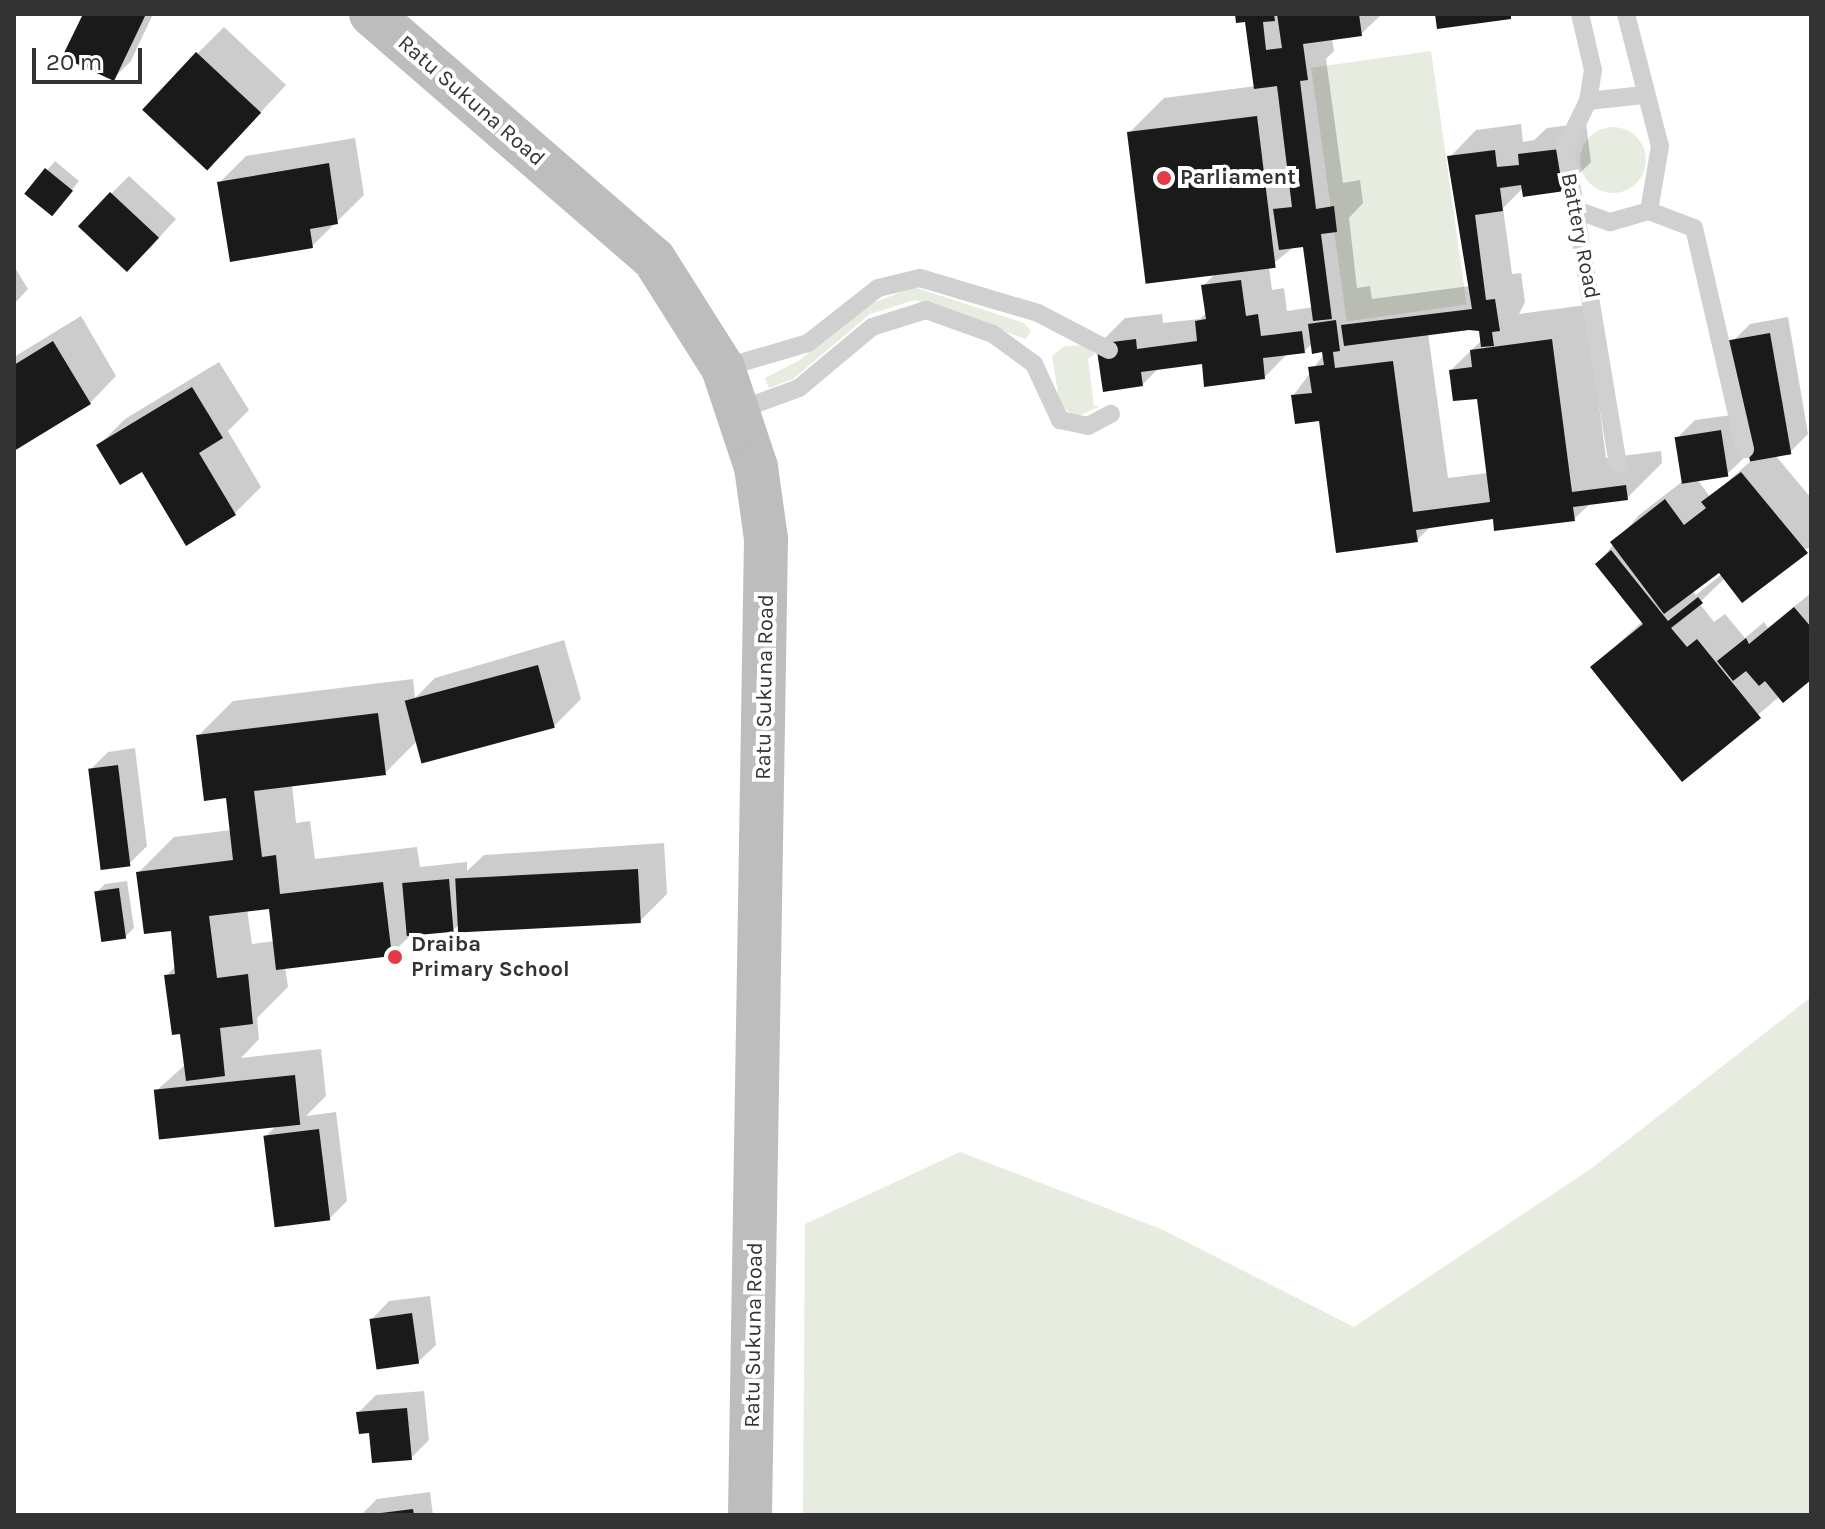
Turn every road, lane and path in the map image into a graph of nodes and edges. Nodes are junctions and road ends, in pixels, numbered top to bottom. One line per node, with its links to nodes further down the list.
1 (371, 14): 9 (main road, Ratu Sukuna Road)
2 (1580, 14): 5 (lane, Battery Road)
3 (1626, 14): 4 (lane)
4 (1644, 95): 5 (lane); 7 (lane)
5 (1588, 101): 6 (lane, Battery Road)
6 (1579, 211): 7 (lane); 13 (lane, Battery Road)
7 (1649, 211): 12 (lane)
8 (1109, 350): 9 (lane)
9 (723, 368): 10 (main road, Ratu Sukuna Road)
10 (739, 410): 11 (lane); 14 (main road, Ratu Sukuna Road)
11 (1111, 414)
12 (1745, 449)
13 (1618, 464)
14 (750, 1515)

